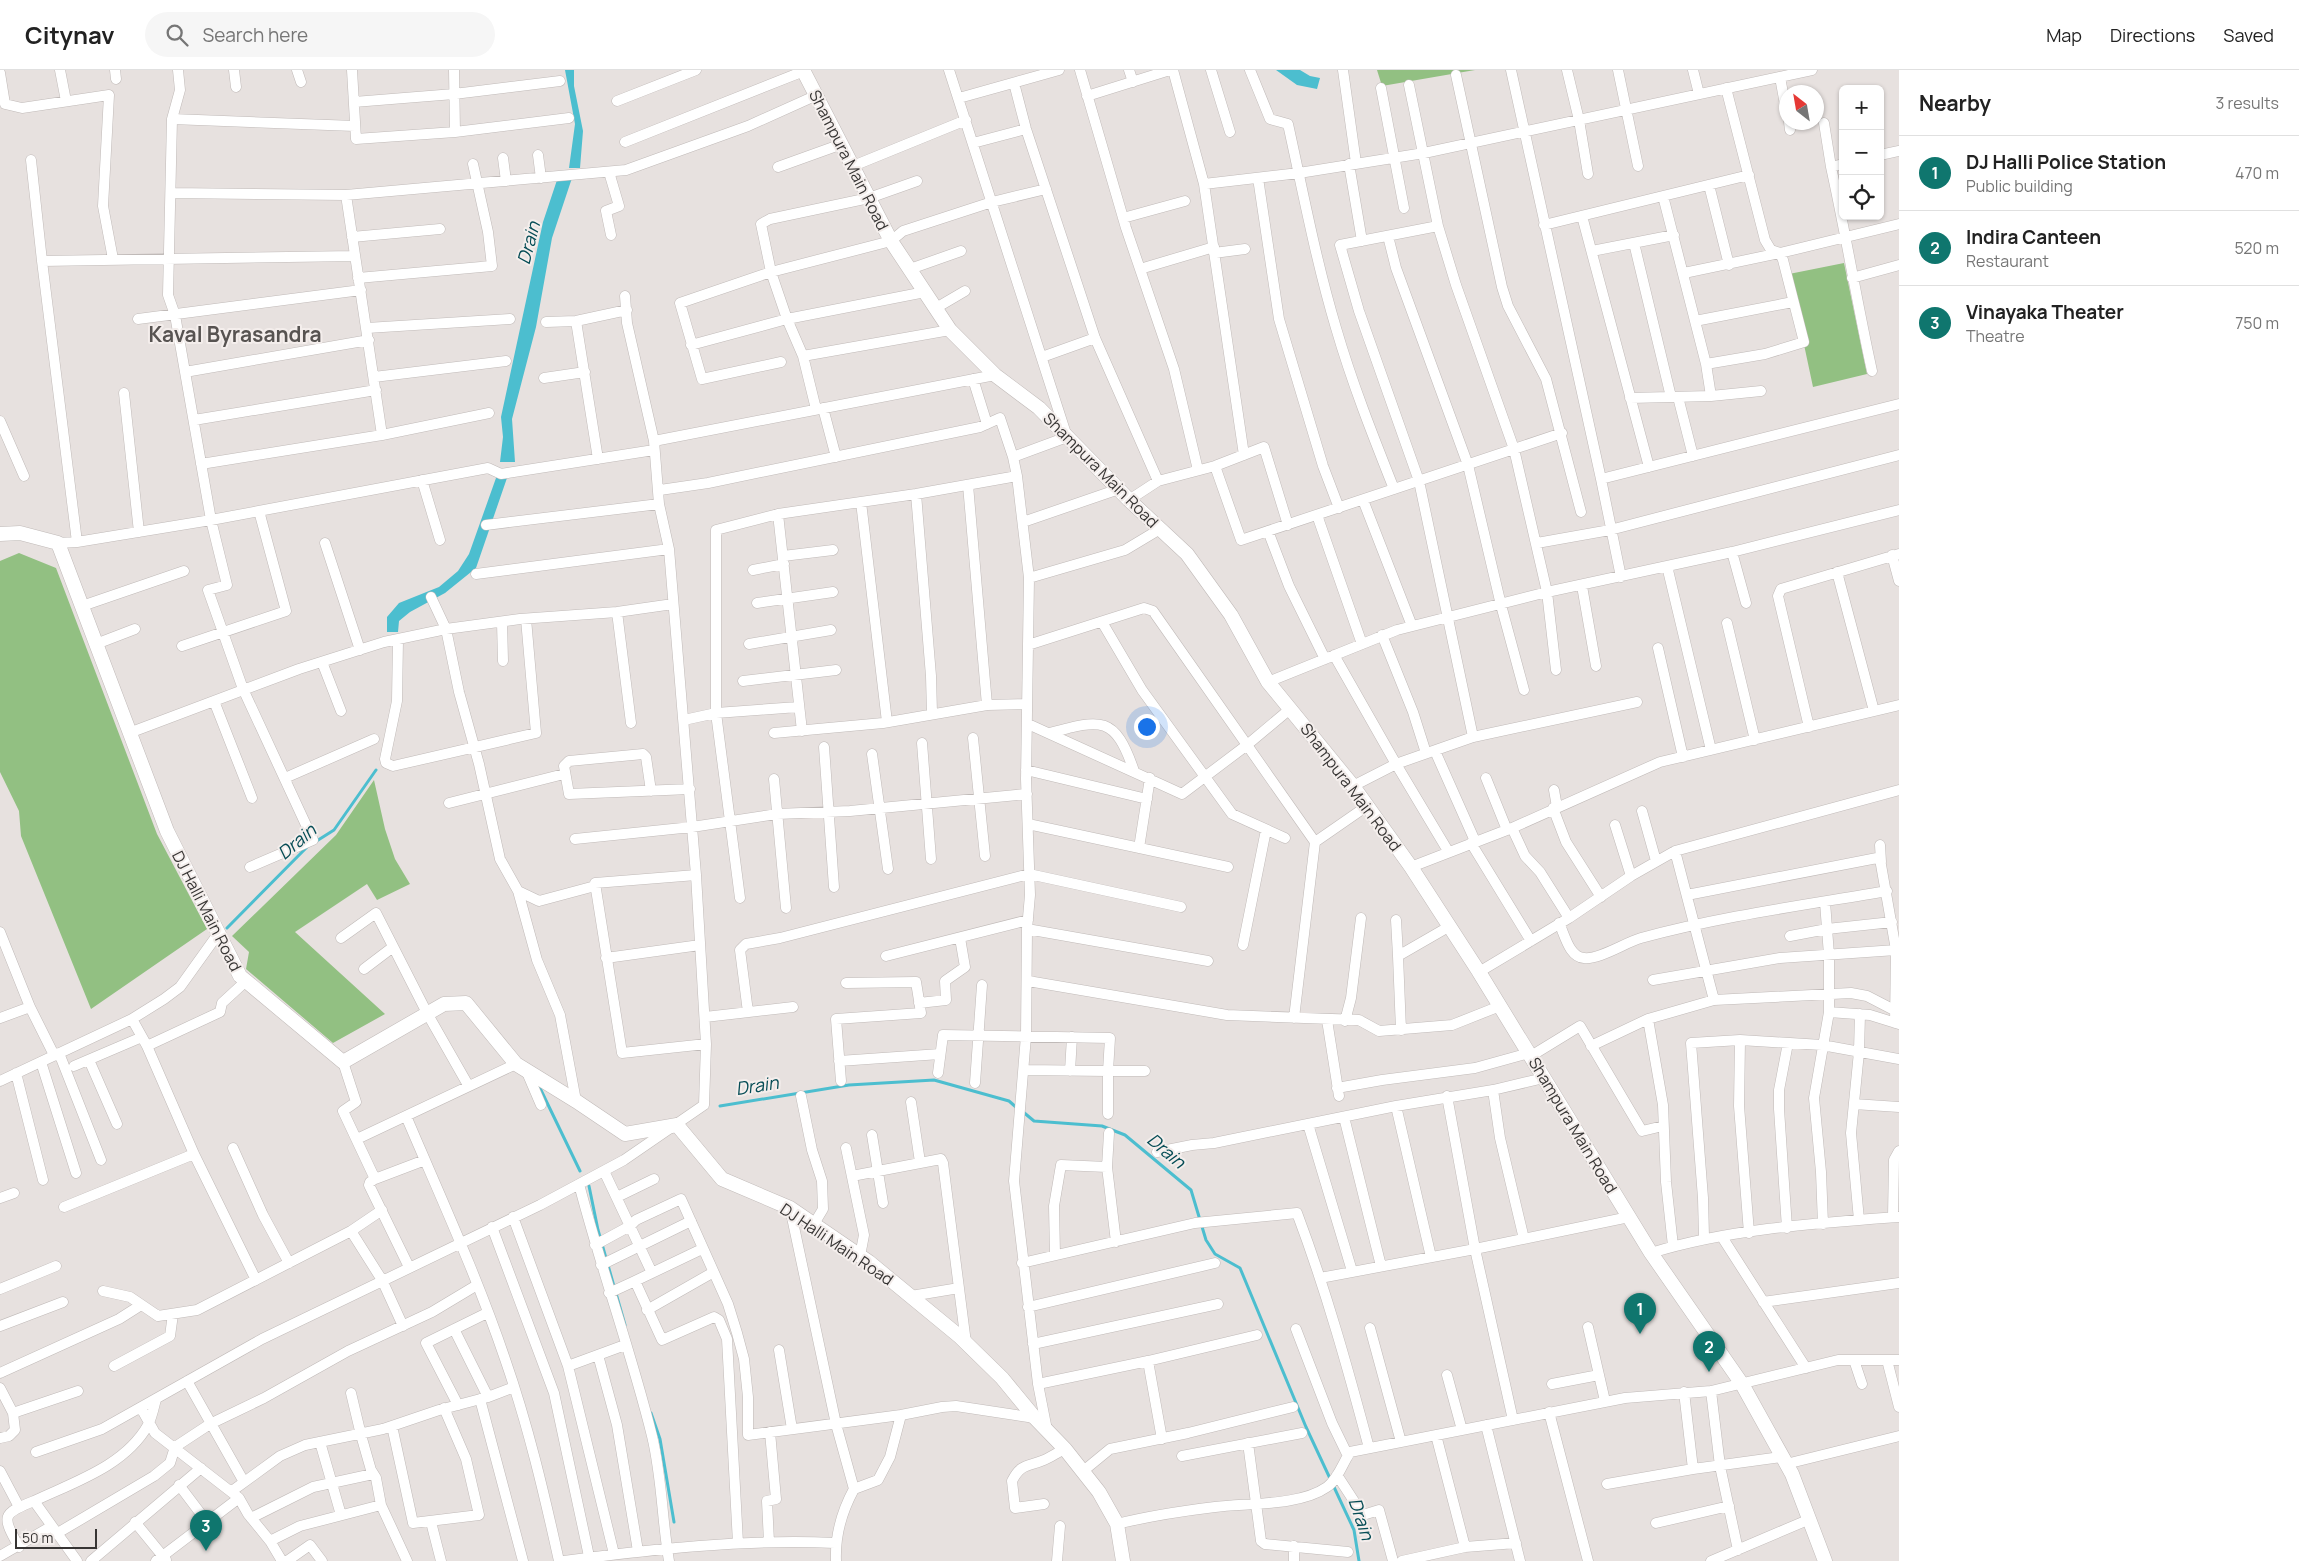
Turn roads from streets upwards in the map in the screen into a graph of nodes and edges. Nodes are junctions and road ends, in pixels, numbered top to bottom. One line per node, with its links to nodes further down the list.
1 (60, 70): 39 (street)
2 (178, 70): 44 (street)
3 (234, 70): 31 (street)
4 (297, 70): 26 (street)
5 (352, 70): 41 (street)
6 (454, 70): 34 (street)
7 (696, 70): 40 (street)
8 (949, 70): 38 (street)
9 (1059, 70): 27 (street)
10 (1080, 70): 37 (street)
11 (1129, 70): 28 (street)
12 (1172, 70): 28 (street); 80 (street)
13 (1211, 70): 52 (street)
14 (1250, 70): 72 (street)
15 (1342, 70): 65 (street)
16 (1511, 70): 50 (street)
17 (1567, 70): 46 (street)
18 (1618, 70): 42 (street)
19 (1693, 70): 35 (street)
20 (1812, 70): 24 (street)
21 (803, 71): 36 (street, Shampura Main Road); 53 (street)
22 (0, 73): 39 (street)
23 (1456, 75): 55 (street)
24 (1780, 77): 30 (street); 33 (street)
25 (560, 81): 34 (street)
26 (300, 82)
27 (1014, 82): 38 (street); 49 (street)
28 (1133, 82): 37 (street)
29 (1409, 85): 58 (street)
30 (1781, 85)
31 (236, 87)
32 (1381, 88): 61 (street)
33 (1726, 88): 35 (street); 74 (street)
34 (454, 94): 41 (street); 51 (street)
35 (1699, 94): 42 (street)
36 (817, 96): 56 (street, Shampura Main Road); 71 (street)
37 (1087, 96): 91 (street)
38 (959, 98): 45 (street)
39 (66, 101): 111 (street)
40 (617, 101)
41 (354, 102): 48 (street)
42 (1626, 110): 46 (street); 68 (street)
43 (569, 118): 51 (street)
44 (172, 119): 48 (street); 83 (street)
45 (966, 120): 54 (street); 67 (street)
46 (1579, 120): 50 (street); 73 (street)
47 (1824, 122): 70 (street)
48 (355, 126): 51 (street)
49 (1026, 129): 54 (street); 82 (street)
50 (1525, 131): 55 (street); 93 (street)
51 (455, 132)
52 (1230, 132)
53 (625, 142)
54 (973, 143): 87 (street)
55 (1471, 143): 58 (street); 164 (street)
56 (842, 144): 67 (street, Shampura Main Road); 69 (street)
57 (1899, 151): 59 (street)
58 (1424, 153): 61 (street); 94 (street)
59 (1884, 154)
60 (538, 155): 75 (street)
61 (1394, 157): 65 (street); 89 (street)
62 (503, 158): 77 (street)
63 (31, 160): 112 (street)
64 (473, 164): 79 (street)
65 (1352, 164): 72 (street); 102 (street)
66 (1839, 165): 70 (street)
67 (853, 166): 86 (street, Shampura Main Road)
68 (1638, 166)
69 (778, 167)
70 (1831, 167): 99 (street)
71 (609, 172): 75 (street); 96 (street)
72 (1299, 173): 76 (street); 188 (street)
73 (1588, 174)
74 (1748, 175): 81 (street); 108 (street)
75 (541, 178): 77 (street)
76 (1258, 178): 80 (street); 195 (street)
77 (506, 181): 79 (street)
78 (918, 181): 86 (street)
79 (478, 184): 84 (street); 119 (street)
80 (1204, 184): 105 (street)
81 (1709, 185): 85 (street); 113 (street)
82 (1046, 189): 87 (street); 137 (street)
83 (171, 193): 84 (street); 110 (street)
84 (346, 195): 100 (street)
85 (1663, 196): 90 (street); 97 (street)
86 (869, 198): 101 (street, Shampura Main Road); 117 (street)
87 (992, 202): 101 (street); 141 (street)
88 (1185, 202): 91 (street)
89 (1404, 208)
90 (1582, 216): 93 (street); 107 (street)
91 (1123, 218): 115 (street)
92 (1899, 224): 99 (street)
93 (1544, 225): 183 (street)
94 (1438, 226): 98 (street); 168 (street)
95 (440, 229): 100 (street)
96 (611, 235)
97 (1674, 235): 103 (street); 118 (street)
98 (1388, 236): 102 (street); 176 (street)
99 (1846, 236): 108 (street); 120 (street)
100 (352, 237): 109 (street)
101 (891, 241): 116 (street, Shampura Main Road); 117 (street)
102 (1362, 241): 185 (street)
103 (1634, 243): 107 (street); 156 (street)
104 (1244, 249): 105 (street)
105 (1214, 250): 115 (street); 169 (street)
106 (961, 251): 116 (street)
107 (1592, 251): 157 (street)
108 (1780, 253): 113 (street); 125 (street)
109 (355, 256): 110 (street); 119 (street)
110 (170, 258): 111 (street); 128 (street)
111 (113, 259): 112 (street)
112 (42, 260): 211 (street)
113 (1728, 265): 118 (street)
114 (1899, 265): 120 (street)
115 (1140, 268): 179 (street)
116 (910, 269): 123 (street, Shampura Main Road)
117 (771, 272): 131 (street); 139 (street)
118 (1684, 273): 133 (street)
119 (358, 278): 121 (street)
120 (1852, 278): 145 (street)
121 (361, 290): 128 (street); 135 (street)
122 (965, 291): 126 (street)
123 (926, 292): 126 (street, Shampura Main Road); 131 (street)
124 (625, 296): 127 (street)
125 (1793, 302): 133 (street); 144 (street)
126 (936, 308): 136 (street, Shampura Main Road)
127 (626, 310): 132 (street); 167 (street)
128 (176, 315): 129 (street); 146 (street)
129 (138, 319)
130 (510, 319): 135 (street)
131 (786, 319): 139 (street); 140 (street)
132 (576, 321): 134 (street); 147 (street)
133 (1695, 321): 144 (street)
134 (546, 322)
135 (367, 328): 138 (street)
136 (950, 330): 140 (street); 148 (street, Shampura Main Road)
137 (1095, 338): 141 (street); 184 (street)
138 (369, 340): 146 (street); 149 (street)
139 (691, 344): 143 (street)
140 (803, 356): 159 (street)
141 (1042, 357): 166 (street)
142 (506, 361): 149 (street)
143 (781, 362)
144 (1706, 364): 155 (street)
145 (1872, 370)
146 (185, 372): 161 (street)
147 (585, 372): 150 (street); 174 (street)
148 (995, 375): 151 (street); 166 (street, Shampura Main Road)
149 (374, 377): 152 (street)
150 (544, 378)
151 (973, 379): 159 (street); 162 (street)
152 (376, 390): 161 (street); 165 (street)
153 (1761, 391): 155 (street)
154 (124, 393): 208 (street)
155 (1711, 396): 156 (street)
156 (1674, 397): 157 (street); 171 (street)
157 (1630, 398): 178 (street)
158 (1899, 404): 171 (street)
159 (819, 409): 167 (street); 172 (street)
160 (489, 413): 165 (street)
161 (194, 420): 175 (street)
162 (987, 424): 172 (street); 173 (street)
163 (1, 426): 180 (street)
164 (1562, 433): 168 (street); 198 (street)
165 (382, 435): 175 (street)
166 (1068, 437): 173 (street); 187 (street, Shampura Main Road)
167 (654, 446): 174 (street); 189 (street)
168 (1514, 449): 176 (street); 214 (street)
169 (1244, 454): 177 (street); 204 (street)
170 (1899, 455): 206 (street)
171 (1693, 456): 178 (street)
172 (836, 457): 189 (street)
173 (1013, 457): 181 (street)
174 (598, 459): 182 (street)
175 (201, 464): 201 (street)
176 (1468, 465): 185 (street); 235 (street)
177 (1214, 466): 179 (street); 207 (street)
178 (1649, 467): 183 (street)
179 (1198, 470): 184 (street)
180 (24, 476)
181 (1017, 476): 186 (street); 202 (street)
182 (422, 480): 197 (street); 210 (street)
183 (1602, 480): 206 (street)
184 (1158, 481): 191 (street)
185 (1419, 481): 188 (street); 239 (street)
186 (968, 485): 190 (street); 273 (street)
187 (1118, 489): 191 (street, Shampura Main Road); 202 (street)
188 (1394, 489): 192 (street)
189 (660, 490): 194 (street)
190 (916, 494): 193 (street); 280 (street)
191 (1129, 500): 205 (street, Shampura Main Road)
192 (1363, 500): 195 (street); 244 (street)
193 (861, 502): 199 (street); 282 (street)
194 (659, 504): 203 (street); 215 (street)
195 (1339, 508): 200 (street)
196 (1899, 510): 217 (street)
197 (259, 511): 201 (street); 248 (street)
198 (1581, 512)
199 (778, 514): 219 (street); 279 (street)
200 (1317, 515): 204 (street); 254 (street)
201 (211, 520): 208 (street); 248 (street)
202 (1023, 522): 226 (street)
203 (486, 525)
204 (1288, 525): 207 (street)
205 (1160, 529): 226 (street); 267 (street, Shampura Main Road)
206 (1610, 530): 214 (street); 225 (street)
207 (1268, 531): 259 (street)
208 (138, 532): 211 (street)
209 (0, 534): 212 (street)
210 (440, 540)
211 (78, 542): 212 (street)
212 (58, 543): 237 (street, DJ Halli Main Road)
213 (325, 543): 258 (street)
214 (1537, 543): 230 (street)
215 (669, 549): 224 (street); 234 (street)
216 (833, 550): 219 (street)
217 (1732, 552): 220 (street); 236 (street)
218 (1895, 555): 223 (street); 227 (street)
219 (784, 560): 221 (street); 232 (street)
220 (1667, 566): 225 (street); 298 (street)
221 (752, 570)
222 (184, 571): 237 (street)
223 (1837, 572): 278 (street); 285 (street)
224 (476, 574)
225 (1621, 577): 228 (street)
226 (1029, 578): 255 (street)
227 (1899, 581)
228 (1582, 586): 230 (street); 262 (street)
229 (832, 592): 232 (street)
230 (1547, 592): 235 (street); 264 (street)
231 (432, 597): 245 (street)
232 (788, 598): 233 (street); 250 (street)
233 (757, 603)
234 (672, 604): 238 (street); 281 (street)
235 (1501, 604): 239 (street); 269 (street)
236 (1746, 604)
237 (82, 606): 252 (street, DJ Halli Main Road)
238 (617, 612): 240 (street); 283 (street)
239 (1449, 617): 244 (street); 290 (street)
240 (526, 619): 241 (street); 296 (street)
241 (502, 622): 245 (street); 260 (street)
242 (1102, 622): 255 (street); 295 (street); 306 (street)
243 (1727, 623): 293 (street)
244 (1412, 626): 249 (street)
245 (446, 629): 251 (street); 296 (street)
246 (135, 630): 252 (street)
247 (830, 630): 250 (street)
248 (222, 632): 256 (street); 268 (street)
249 (1382, 635): 254 (street); 299 (street)
250 (793, 636): 253 (street); 265 (street)
251 (396, 640): 258 (street); 296 (street)
252 (96, 644): 287 (street, DJ Halli Main Road)
253 (749, 644)
254 (1362, 644): 259 (street)
255 (1028, 645): 272 (street)
256 (182, 646)
257 (1658, 648): 301 (street)
258 (360, 650): 261 (street)
259 (1330, 657): 267 (street); 302 (street)
260 (503, 661)
261 (322, 662): 268 (street); 277 (street)
262 (1596, 666)
263 (836, 670): 265 (street)
264 (1556, 670)
265 (795, 675): 266 (street); 275 (street)
266 (743, 681)
267 (1268, 682): 276 (street, Shampura Main Road)
268 (243, 689): 270 (street); 307 (street)
269 (1524, 690)
270 (214, 701): 287 (street); 318 (street)
271 (1637, 702): 290 (street)
272 (1027, 704): 273 (street); 284 (street)
273 (987, 705): 280 (street)
274 (1899, 705): 278 (street)
275 (798, 707): 279 (street); 286 (street)
276 (1290, 709): 295 (street); 311 (street, Shampura Main Road)
277 (341, 711)
278 (1874, 711): 285 (street)
279 (716, 713): 281 (street); 329 (street)
280 (932, 714): 282 (street)
281 (684, 720): 312 (street)
282 (887, 722): 286 (street)
283 (631, 723)
284 (1028, 724): 289 (street); 303 (street)
285 (1809, 726): 293 (street)
286 (802, 731): 288 (street)
287 (129, 733): 373 (street, DJ Halli Main Road)
288 (774, 733)
289 (1050, 733): 304 (street); 304 (street)
290 (1473, 737): 299 (street)
291 (973, 738): 319 (street)
292 (374, 739): 307 (street)
293 (1755, 740): 298 (street)
294 (922, 743): 322 (street)
295 (1247, 745): 306 (street); 337 (street)
296 (474, 746): 316 (street)
297 (824, 747): 327 (street)
298 (1711, 750): 301 (street)
299 (1431, 752): 302 (street); 338 (street)
300 (872, 754): 325 (street)
301 (1684, 757): 324 (street)
302 (1396, 764): 311 (street); 341 (street)
303 (1026, 770): 317 (street); 320 (street)
304 (1134, 770): 308 (street)
305 (564, 774): 315 (street); 315 (street); 316 (street)
306 (1205, 777): 308 (street); 334 (street)
307 (285, 778): 347 (street)
308 (1150, 778): 320 (street)
309 (1486, 778): 333 (street)
310 (774, 779): 328 (street)
311 (1353, 786): 323 (street, Shampura Main Road)
312 (690, 789): 315 (street); 332 (street)
313 (1554, 790): 324 (street)
314 (1899, 790): 342 (street)
315 (651, 791)
316 (485, 792): 321 (street); 356 (street)
317 (1027, 794): 319 (street); 330 (street)
318 (252, 798)
319 (979, 798): 322 (street); 343 (street)
320 (1147, 799): 340 (street)
321 (449, 803)
322 (927, 804): 325 (street); 344 (street)
323 (1367, 806): 337 (street); 349 (street, Shampura Main Road)
324 (1555, 807): 333 (street); 359 (street)
325 (881, 808): 327 (street); 350 (street)
326 (1642, 811): 345 (street)
327 (830, 812): 328 (street); 355 (street)
328 (777, 814): 329 (street); 363 (street)
329 (731, 821): 332 (street); 360 (street)
330 (1028, 824): 340 (street); 351 (street)
331 (1615, 825): 353 (street)
332 (692, 827): 336 (street); 352 (street)
333 (1509, 829): 338 (street); 366 (street)
334 (1266, 830): 335 (street); 378 (street)
335 (1285, 838)
336 (575, 839)
337 (1315, 842): 409 (street)
338 (1473, 842): 341 (street); 377 (street)
339 (1880, 844): 346 (street)
340 (1139, 848): 348 (street)
341 (1448, 851): 349 (street)
342 (1675, 851): 345 (street); 358 (street)
343 (985, 856)
344 (931, 858)
345 (1656, 861): 353 (street)
346 (1881, 862): 357 (street); 358 (street)
347 (250, 867)
348 (1228, 867)
349 (1411, 867): 370 (street, Shampura Main Road)
350 (888, 869)
351 (1029, 874): 362 (street); 369 (street); 403 (street)
352 (696, 875): 354 (street); 379 (street)
353 (1631, 876): 359 (street)
354 (595, 886): 356 (street); 386 (street)
355 (834, 887)
356 (518, 891): 450 (street)
357 (1887, 892): 361 (street); 367 (street)
358 (1687, 895): 368 (street)
359 (1601, 897): 366 (street)
360 (740, 898)
361 (1825, 902): 368 (street); 371 (street)
362 (1181, 906)
363 (786, 908)
364 (1361, 918): 413 (street)
365 (1396, 920): 385 (street)
366 (1564, 921): 368 (street); 377 (street)
367 (1892, 922): 371 (street); 382 (street)
368 (1694, 924): 389 (street)
369 (1027, 925): 376 (street); 387 (street); 393 (street)
370 (1450, 926): 385 (street); 390 (street, Shampura Main Road)
371 (1827, 929): 374 (street); 383 (street)
372 (0, 932): 381 (street)
373 (218, 934): 392 (street, DJ Halli Main Road); 410 (street)
374 (1790, 936)
375 (341, 938): 380 (street)
376 (960, 938): 384 (street); 398 (street)
377 (1531, 941): 390 (street)
378 (1243, 944)
379 (700, 945): 386 (street); 407 (street)
380 (393, 946): 388 (street); 405 (street)
381 (3, 947): 400 (street)
382 (1896, 950): 383 (street); 402 (street)
383 (1830, 955): 389 (street); 396 (street)
384 (886, 956)
385 (1398, 956): 415 (street)
386 (606, 958): 422 (street)
387 (1208, 961)
388 (364, 969)
389 (1706, 970): 391 (street); 397 (street)
390 (1479, 972): 399 (street, Shampura Main Road)
391 (1652, 980)
392 (246, 981): 420 (street); 433 (street, DJ Halli Main Road)
393 (1028, 981): 409 (street); 417 (street)
394 (846, 983): 398 (street)
395 (982, 985): 416 (street)
396 (1829, 994): 397 (street); 402 (street); 404 (street)
397 (1714, 1000): 411 (street)
398 (919, 1003): 431 (street)
399 (1500, 1006): 415 (street); 428 (street, Shampura Main Road)
400 (30, 1007): 408 (street); 426 (street)
401 (793, 1007): 403 (street)
402 (1896, 1011): 414 (street)
403 (748, 1012): 407 (street)
404 (1829, 1012): 406 (street); 423 (street)
405 (427, 1013): 433 (street); 435 (street); 446 (street)
406 (1860, 1014): 414 (street); 425 (street)
407 (704, 1017): 422 (street)
408 (0, 1018)
409 (1294, 1018): 412 (street)
410 (132, 1019): 420 (street); 426 (street)
411 (1648, 1019): 424 (street); 462 (street)
412 (1327, 1020): 413 (street); 428 (street)
413 (1345, 1021): 415 (street)
414 (1897, 1024)
415 (1401, 1030)
416 (978, 1036): 417 (street); 427 (street); 445 (street)
417 (1026, 1036): 418 (street); 436 (street)
418 (1072, 1037): 437 (street); 439 (street)
419 (1740, 1040): 421 (street); 501 (street); 503 (street)
420 (144, 1042): 430 (street); 470 (street)
421 (1788, 1043): 423 (street); 499 (street)
422 (706, 1044): 461 (street)
423 (1822, 1045): 425 (street); 496 (street)
424 (1592, 1046): 428 (street); 462 (street)
425 (1859, 1052): 429 (street); 452 (street)
426 (57, 1054): 432 (street); 471 (street)
427 (940, 1054): 431 (street); 441 (street)
428 (1530, 1055): 442 (street, Shampura Main Road)
429 (1899, 1059)
430 (89, 1060): 434 (street); 459 (street)
431 (840, 1061): 444 (street)
432 (40, 1062): 440 (street); 477 (street)
433 (343, 1062): 465 (street)
434 (74, 1066)
435 (521, 1067): 446 (street); 450 (street); 453 (street)
436 (1024, 1070): 437 (street); 517 (street)
437 (1070, 1071): 439 (street)
438 (1145, 1071): 439 (street)
439 (1108, 1072): 456 (street)
440 (16, 1073): 443 (street); 481 (street)
441 (938, 1073)
442 (1544, 1078): 447 (street); 491 (street, Shampura Main Road)
443 (0, 1081)
444 (841, 1081)
445 (975, 1083)
446 (468, 1085): 457 (street)
447 (1492, 1090): 449 (street); 504 (street)
448 (801, 1096): 495 (street)
449 (1447, 1096): 454 (street); 511 (street)
450 (576, 1100): 461 (street)
451 (911, 1102): 473 (street)
452 (1854, 1104): 455 (street); 493 (street)
453 (541, 1105)
454 (1396, 1106): 458 (street); 515 (street)
455 (1899, 1108)
456 (1108, 1114)
457 (406, 1116): 465 (street); 472 (street)
458 (1344, 1117): 460 (street); 521 (street)
459 (117, 1124)
460 (1308, 1124): 469 (street); 523 (street)
461 (677, 1125): 476 (street); 488 (street, DJ Halli Main Road)
462 (1663, 1126): 509 (street)
463 (1108, 1133): 474 (street)
464 (872, 1135): 475 (street)
465 (357, 1139): 479 (street)
466 (233, 1148): 516 (street)
467 (846, 1148): 478 (street)
468 (1899, 1150): 492 (street)
469 (1157, 1152)
470 (194, 1154): 487 (street); 527 (street)
471 (101, 1160)
472 (425, 1160): 479 (street); 505 (street)
473 (920, 1162): 475 (street); 532 (street)
474 (1107, 1167): 506 (street); 513 (street)
475 (878, 1170): 478 (street); 486 (street)
476 (604, 1171): 482 (street); 484 (street)
477 (76, 1173)
478 (852, 1176): 514 (street)
479 (375, 1179): 489 (street)
480 (654, 1179): 484 (street)
481 (43, 1180)
482 (579, 1184): 490 (street); 507 (street)
483 (14, 1193): 485 (street)
484 (617, 1197): 497 (street)
485 (0, 1198)
486 (883, 1204)
487 (64, 1207)
488 (790, 1208): 495 (street, DJ Halli Main Road); 593 (street)
489 (382, 1210): 500 (street); 522 (street)
490 (513, 1217): 498 (street); 562 (street)
491 (1629, 1217): 504 (street); 512 (street, Shampura Main Road)
492 (1896, 1217): 493 (street)
493 (1859, 1220): 496 (street)
494 (691, 1221): 497 (street); 508 (street); 510 (street)
495 (814, 1224): 514 (street, DJ Halli Main Road)
496 (1823, 1224): 499 (street)
497 (630, 1226): 507 (street); 508 (street)
498 (492, 1227): 505 (street); 660 (street)
499 (1787, 1228): 501 (street)
500 (350, 1231): 516 (street); 528 (street)
501 (1749, 1233): 502 (street)
502 (1722, 1236): 503 (street); 538 (street)
503 (1704, 1237): 509 (street)
504 (1524, 1239): 511 (street)
505 (460, 1242): 522 (street); 531 (street)
506 (1116, 1242): 513 (street); 526 (street)
507 (595, 1245): 519 (street)
508 (640, 1246): 519 (street); 525 (street)
509 (1673, 1246): 512 (street)
510 (702, 1248): 524 (street); 525 (street)
511 (1475, 1249): 515 (street); 590 (street)
512 (1650, 1253): 570 (street, Shampura Main Road)
513 (1055, 1255): 517 (street)
514 (860, 1256): 536 (street, DJ Halli Main Road)
515 (1431, 1257): 521 (street)
516 (289, 1263): 527 (street)
517 (1022, 1263): 541 (street)
518 (1215, 1263): 541 (street)
519 (601, 1265): 535 (street)
520 (56, 1266): 533 (street)
521 (1381, 1266): 523 (street)
522 (409, 1267): 528 (street)
523 (1352, 1271): 526 (street)
524 (712, 1272): 542 (street); 598 (street)
525 (652, 1273): 529 (street)
526 (1320, 1278): 610 (street)
527 (256, 1280): 544 (street)
528 (382, 1280): 546 (street); 567 (street)
529 (634, 1281): 535 (street); 542 (street)
530 (1899, 1283): 538 (street)
531 (477, 1285): 543 (street); 546 (street)
532 (959, 1288): 536 (street); 552 (street)
533 (0, 1289)
534 (103, 1291): 539 (street)
535 (613, 1291): 554 (street)
536 (911, 1296): 552 (street, DJ Halli Main Road)
537 (63, 1302): 545 (street)
538 (1763, 1302): 563 (street)
539 (140, 1304): 544 (street); 564 (street)
540 (1218, 1304): 553 (street)
541 (1028, 1307): 553 (street)
542 (648, 1310): 647 (street)
543 (487, 1313): 549 (street); 572 (street)
544 (173, 1314): 561 (street)
545 (0, 1326)
546 (402, 1326): 592 (street)
547 (1588, 1327): 566 (street)
548 (1370, 1328): 607 (street)
549 (454, 1329): 578 (street); 581 (street)
550 (1296, 1329): 614 (street)
551 (1257, 1335): 560 (street)
552 (966, 1343): 589 (street, DJ Halli Main Road)
553 (1032, 1344): 568 (street)
554 (625, 1345): 556 (street); 653 (street)
555 (779, 1350): 596 (street)
556 (598, 1355): 562 (street); 655 (street)
557 (1854, 1360): 558 (street); 563 (street); 571 (street)
558 (1887, 1360): 559 (street); 583 (street)
559 (1899, 1360)
560 (1148, 1362): 568 (street); 605 (street)
561 (114, 1366)
562 (568, 1366): 657 (street)
563 (1806, 1368): 570 (street)
564 (0, 1373)
565 (1446, 1375): 597 (street)
566 (1599, 1375): 569 (street); 580 (street)
567 (187, 1381): 579 (street); 592 (street)
568 (1038, 1384): 599 (street)
569 (1552, 1384)
570 (1742, 1384): 575 (street); 615 (street, Shampura Main Road)
571 (1862, 1384)
572 (514, 1387): 578 (street); 670 (street)
573 (0, 1388): 587 (street)
574 (78, 1391): 587 (street)
575 (1711, 1391): 576 (street); 616 (street)
576 (1684, 1392): 580 (street); 618 (street)
577 (352, 1393): 601 (street)
578 (484, 1398): 581 (street); 669 (street)
579 (156, 1399): 584 (street); 591 (street)
580 (1605, 1401): 586 (street)
581 (458, 1405): 585 (street)
582 (1293, 1407): 605 (street)
583 (1899, 1407)
584 (141, 1408): 591 (street); 612 (street)
585 (444, 1408): 595 (street); 640 (street)
586 (1549, 1412): 590 (street); 680 (street)
587 (13, 1413): 604 (street)
588 (901, 1414): 589 (street); 593 (street); 627 (street)
589 (1035, 1418): 599 (street, DJ Halli Main Road)
590 (1513, 1420): 594 (street)
591 (149, 1422): 609 (street); 629 (street)
592 (210, 1424): 609 (street); 623 (street)
593 (836, 1424): 596 (street); 627 (street)
594 (1486, 1425): 597 (street); 649 (street)
595 (392, 1426): 601 (street); 640 (street)
596 (792, 1429): 598 (street)
597 (1462, 1430): 602 (street)
598 (770, 1432): 646 (street)
599 (1048, 1432): 611 (street, DJ Halli Main Road)
600 (1302, 1433): 608 (street)
601 (361, 1435): 606 (street); 621 (street)
602 (1436, 1435): 607 (street); 652 (street)
603 (1899, 1436): 615 (street)
604 (0, 1438)
605 (1162, 1439): 620 (street)
606 (320, 1442): 623 (street); 624 (street)
607 (1401, 1442): 610 (street)
608 (1248, 1443): 613 (street); 630 (street)
609 (175, 1447): 617 (street); 644 (street)
610 (1369, 1448): 614 (street)
611 (1065, 1449): 620 (street, DJ Halli Main Road); 631 (street)
612 (36, 1452)
613 (1182, 1456)
614 (1348, 1456): 622 (street)
615 (1783, 1461): 616 (street); 637 (street, Shampura Main Road)
616 (1720, 1466): 618 (street); 633 (street)
617 (201, 1468): 626 (street); 628 (street)
618 (1693, 1469): 625 (street)
619 (0, 1471): 634 (street)
620 (1082, 1472): 642 (street, DJ Halli Main Road)
621 (373, 1474): 624 (street); 632 (street)
622 (1334, 1480): 630 (street); 677 (street)
623 (244, 1482): 628 (street)
624 (331, 1483): 635 (street); 636 (street)
625 (1607, 1484)
626 (179, 1485): 638 (street); 639 (street)
627 (854, 1489): 648 (street)
628 (235, 1495): 636 (street); 639 (street)
629 (34, 1501): 634 (street); 644 (street)
630 (1255, 1503): 642 (street); 651 (street)
631 (1044, 1504)
632 (381, 1505): 635 (street); 667 (street)
633 (1729, 1506): 641 (street); 654 (street)
634 (19, 1507): 650 (street)
635 (342, 1515): 645 (street)
636 (251, 1518): 645 (street)
637 (1810, 1519): 654 (street); 682 (street, Shampura Main Road)
638 (135, 1522): 659 (street); 663 (street)
639 (206, 1522): 659 (street)
640 (431, 1522): 668 (street)
641 (1656, 1522)
642 (1116, 1524): 675 (street, DJ Halli Main Road)
643 (1060, 1526): 674 (street)
644 (54, 1530): 650 (street); 662 (street)
645 (270, 1541): 664 (street)
646 (769, 1542): 647 (street); 648 (street)
647 (738, 1543): 653 (street)
648 (835, 1543): 673 (street)
649 (1516, 1543): 652 (street); 679 (street)
650 (19, 1546): 658 (street)
651 (1294, 1546): 656 (street); 676 (street)
652 (1465, 1547): 661 (street)
653 (667, 1548): 655 (street); 672 (street)
654 (1738, 1550): 681 (street)
655 (638, 1551): 657 (street)
656 (1348, 1552)
657 (614, 1554): 660 (street)
658 (0, 1556)
659 (162, 1559)
660 (590, 1559): 671 (street)
661 (1417, 1559): 678 (street)
662 (77, 1561)
663 (90, 1561)
664 (282, 1561)
665 (287, 1561): 666 (street)
666 (322, 1561)
667 (407, 1561)
668 (441, 1561)
669 (523, 1561)
670 (559, 1561)
671 (564, 1561)
672 (669, 1561)
673 (836, 1561)
674 (1057, 1561)
675 (1123, 1561)
676 (1294, 1561)
677 (1393, 1561)
678 (1402, 1561)
679 (1520, 1561)
680 (1588, 1561)
681 (1711, 1561)
682 (1826, 1561)

